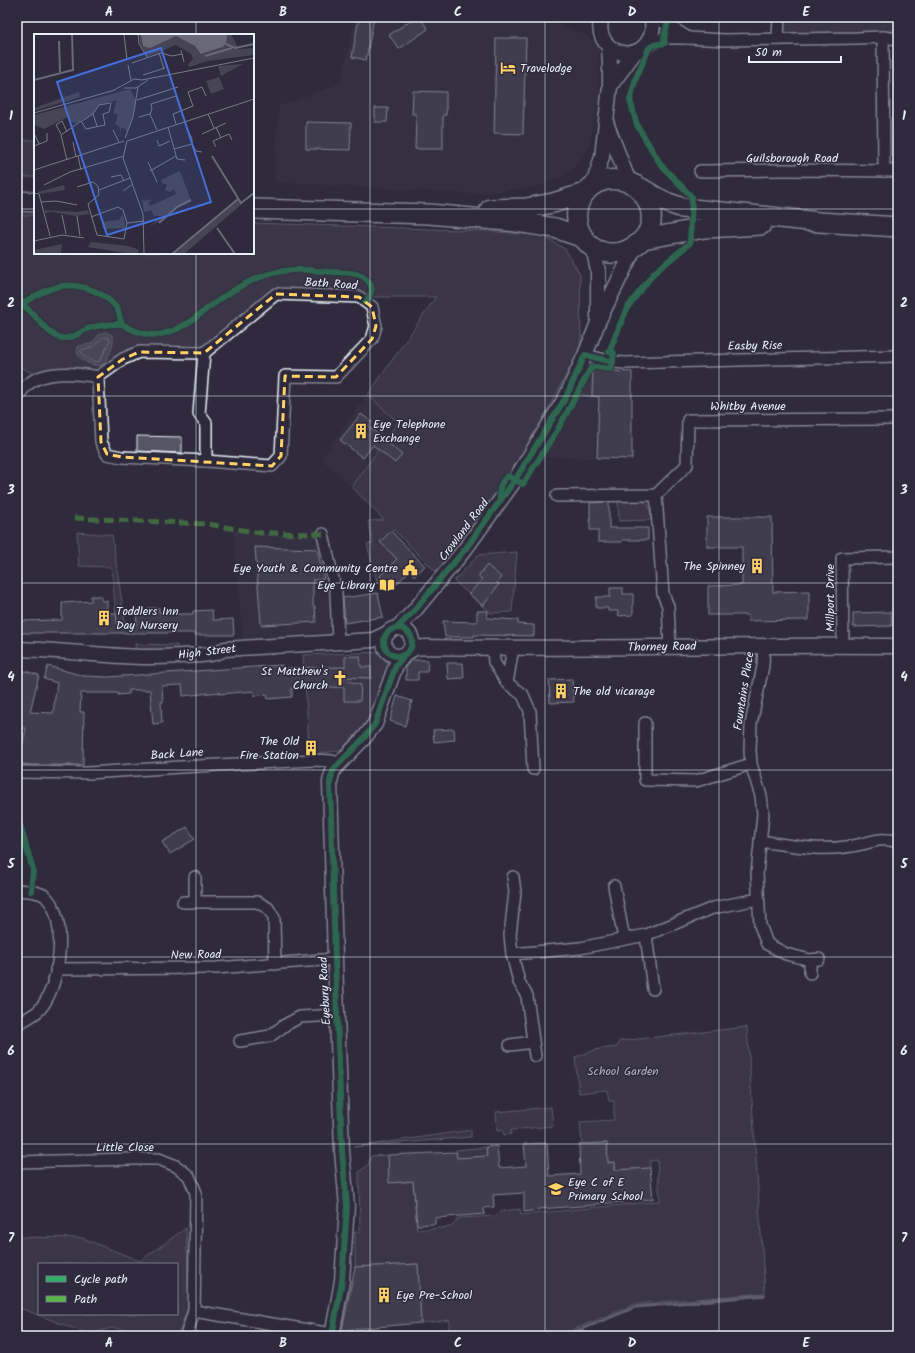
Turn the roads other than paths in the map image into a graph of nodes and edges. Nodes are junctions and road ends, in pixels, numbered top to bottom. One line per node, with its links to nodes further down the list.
1 (602, 17): 9 (street)
2 (651, 17): 10 (street)
3 (655, 17): 6 (street)
4 (780, 17): 7 (street)
5 (883, 37): 7 (street); 8 (street); 14 (street)
6 (688, 38): 7 (street); 10 (street)
7 (778, 39)
8 (898, 40)
9 (609, 47): 10 (street); 11 (street)
10 (640, 50): 11 (street)
11 (610, 86): 12 (street)
12 (606, 123): 16 (street); 17 (street)
13 (700, 171): 14 (street, Guilsborough Road)
14 (884, 171): 15 (street, Guilsborough Road)
15 (897, 171)
16 (632, 184): 17 (highway); 22 (highway); 25 (highway)
17 (589, 189): 21 (highway); 24 (highway)
18 (17, 201): 19 (highway)
19 (34, 202)
20 (254, 209): 21 (highway)
21 (429, 214): 24 (highway)
22 (819, 222): 23 (highway); 25 (highway)
23 (898, 227)
24 (589, 243): 25 (highway); 26 (street, Crowland Road)
25 (639, 243): 26 (street, Crowland Road)
26 (598, 320): 28 (street, Crowland Road)
27 (204, 353): 30 (street); 33 (street); 33 (street, Bath Road)
28 (585, 355): 29 (street, Easby Rise); 39 (street, Crowland Road)
29 (898, 356)
30 (98, 378): 31 (street); 33 (street, Bath Road)
31 (17, 398)
32 (898, 419): 34 (street, Whitby Avenue)
33 (206, 461)
34 (656, 495): 35 (street); 43 (street)
35 (557, 496)
36 (323, 534): 38 (street)
37 (898, 558): 41 (street, Millport Drive)
38 (338, 642): 39 (street, High Street); 46 (street, High Street)
39 (396, 644): 44 (street, Thorney Road); 49 (street, Eyebury Road)
40 (764, 645): 41 (street, Thorney Road); 43 (street, Thorney Road); 50 (street, Fountains Place)
41 (843, 645): 42 (street, Thorney Road)
42 (898, 646)
43 (670, 647): 45 (street, Thorney Road)
44 (493, 648): 45 (street, Thorney Road); 47 (street)
45 (513, 648): 47 (street)
46 (17, 649)
47 (507, 683): 51 (street)
48 (646, 723): 50 (street)
49 (339, 764): 52 (street, Back Lane); 65 (street, Eyebury Road)
50 (751, 764): 53 (street, Fountains Place)
51 (533, 769)
52 (17, 772)
53 (760, 841): 54 (street); 59 (street, Fountains Place)
54 (898, 842)
55 (195, 877): 60 (street)
56 (513, 877): 64 (street)
57 (614, 886): 63 (street)
58 (17, 890): 67 (street)
59 (758, 899): 62 (street); 68 (street, Fountains Place)
60 (195, 901): 61 (street); 66 (street)
61 (183, 902)
62 (646, 935): 63 (street); 69 (street)
63 (624, 939): 64 (street)
64 (512, 954): 73 (street)
65 (335, 959): 66 (street, New Road); 70 (street, Eyebury Road)
66 (275, 964): 67 (street, New Road)
67 (56, 969): 71 (street)
68 (810, 973)
69 (653, 989)
70 (338, 1015): 72 (street); 78 (street, Eyebury Road)
71 (17, 1024)
72 (240, 1042)
73 (533, 1042): 74 (street); 75 (street)
74 (510, 1044)
75 (535, 1056)
76 (17, 1162): 77 (street, Little Close)
77 (194, 1310): 78 (street); 79 (street, Little Close)
78 (332, 1335)
79 (186, 1336)

